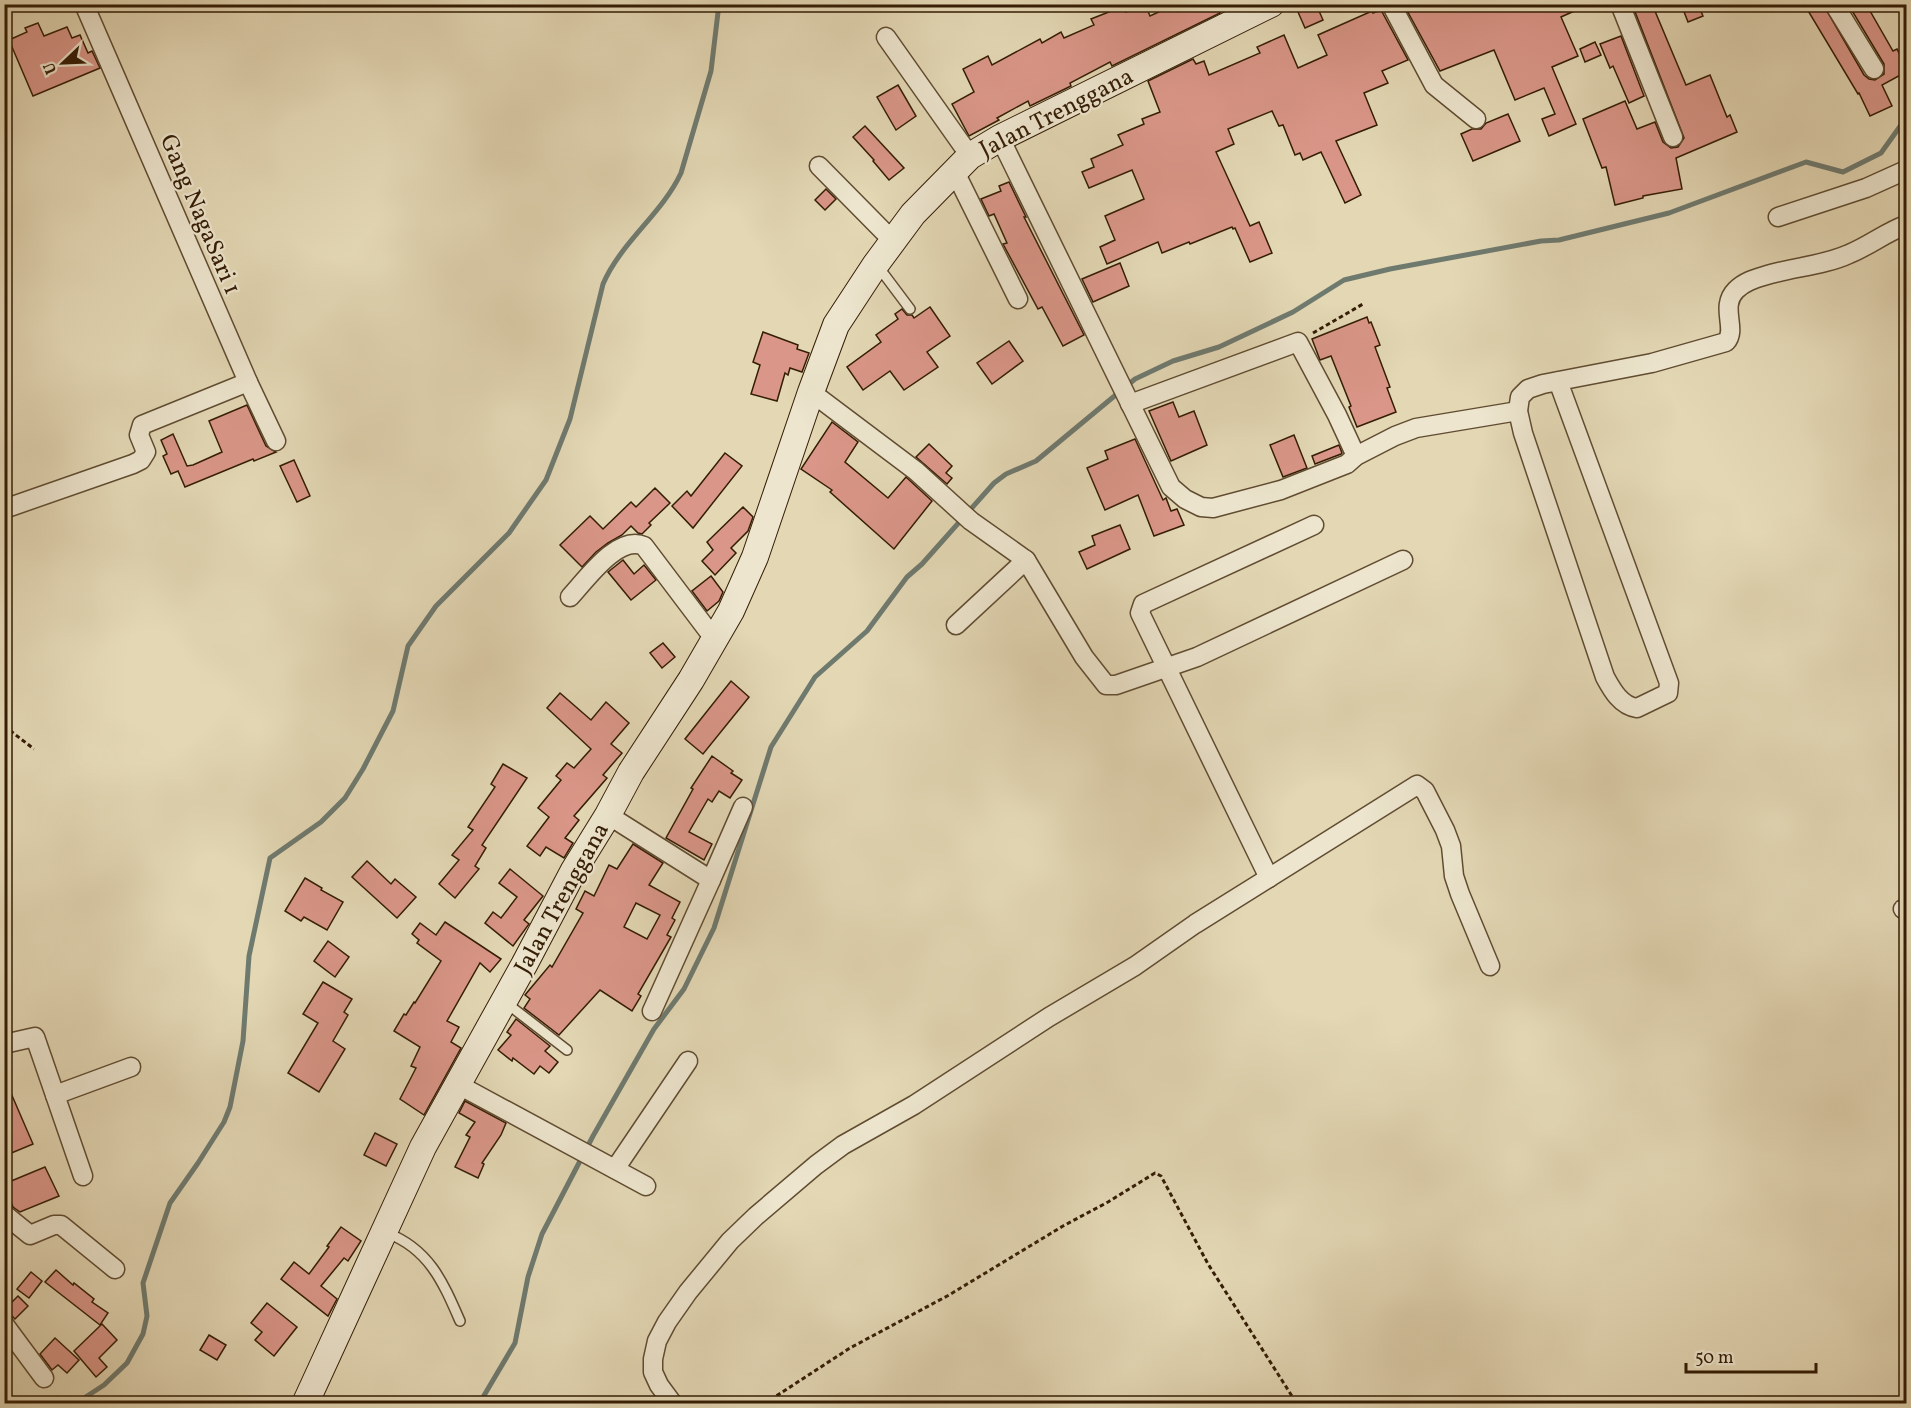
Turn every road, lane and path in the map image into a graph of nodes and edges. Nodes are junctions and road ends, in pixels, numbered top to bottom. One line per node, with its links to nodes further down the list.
1 (84, 4): 23 (street, Gang NagaSari 1)
2 (1271, 4): 10 (main road, Jalan Trenggana)
3 (1391, 4): 8 (street)
4 (1620, 4): 9 (street)
5 (1834, 4): 7 (street)
6 (886, 37): 11 (street)
7 (1874, 69)
8 (1476, 119)
9 (1673, 137)
10 (1000, 138): 11 (main road, Jalan Trenggana); 25 (street)
11 (963, 164): 16 (main road, Jalan Trenggana); 18 (street)
12 (819, 166): 16 (street)
13 (1906, 170): 14 (street)
14 (1778, 217)
15 (1906, 225): 22 (street)
16 (892, 240): 17 (main road, Jalan Trenggana)
17 (876, 264): 20 (lane); 24 (main road, Jalan Trenggana)
18 (1018, 299)
19 (1363, 304): 21 (path)
20 (910, 309)
21 (1298, 342): 25 (street); 28 (street)
22 (1558, 381): 26 (street); 26 (street)
23 (248, 382): 27 (street, Gang NagaSari 1); 29 (street)
24 (811, 392): 31 (street); 35 (main road, Jalan Trenggana)
25 (1130, 404): 28 (street)
26 (1518, 411): 28 (street)
27 (276, 441)
28 (1356, 456)
29 (4, 509)
30 (1314, 525): 36 (street)
31 (1026, 560): 34 (street); 36 (street)
32 (1403, 560): 36 (street)
33 (570, 597): 35 (street)
34 (956, 625)
35 (715, 640): 40 (main road, Jalan Trenggana)
36 (1167, 667): 41 (street)
37 (4, 726): 38 (path)
38 (34, 749)
39 (743, 807): 42 (street)
40 (608, 815): 42 (street); 44 (main road, Jalan Trenggana)
41 (1269, 878): 43 (street); 62 (street)
42 (711, 880): 45 (street)
43 (1490, 966)
44 (503, 1000): 47 (lane); 50 (main road, Jalan Trenggana)
45 (652, 1011)
46 (4, 1044): 51 (street)
47 (567, 1050)
48 (688, 1061): 52 (street)
49 (131, 1068): 51 (street)
50 (457, 1084): 52 (street); 56 (main road, Jalan Trenggana)
51 (55, 1095): 53 (street)
52 (615, 1169): 54 (street)
53 (82, 1176)
54 (646, 1186)
55 (4, 1214): 57 (street)
56 (389, 1222): 58 (lane); 61 (main road, Jalan Trenggana)
57 (115, 1269)
58 (460, 1321)
59 (4, 1324): 60 (street)
60 (44, 1378)
61 (305, 1404)
62 (673, 1404)
63 (764, 1404): 64 (path)
64 (1297, 1404)

